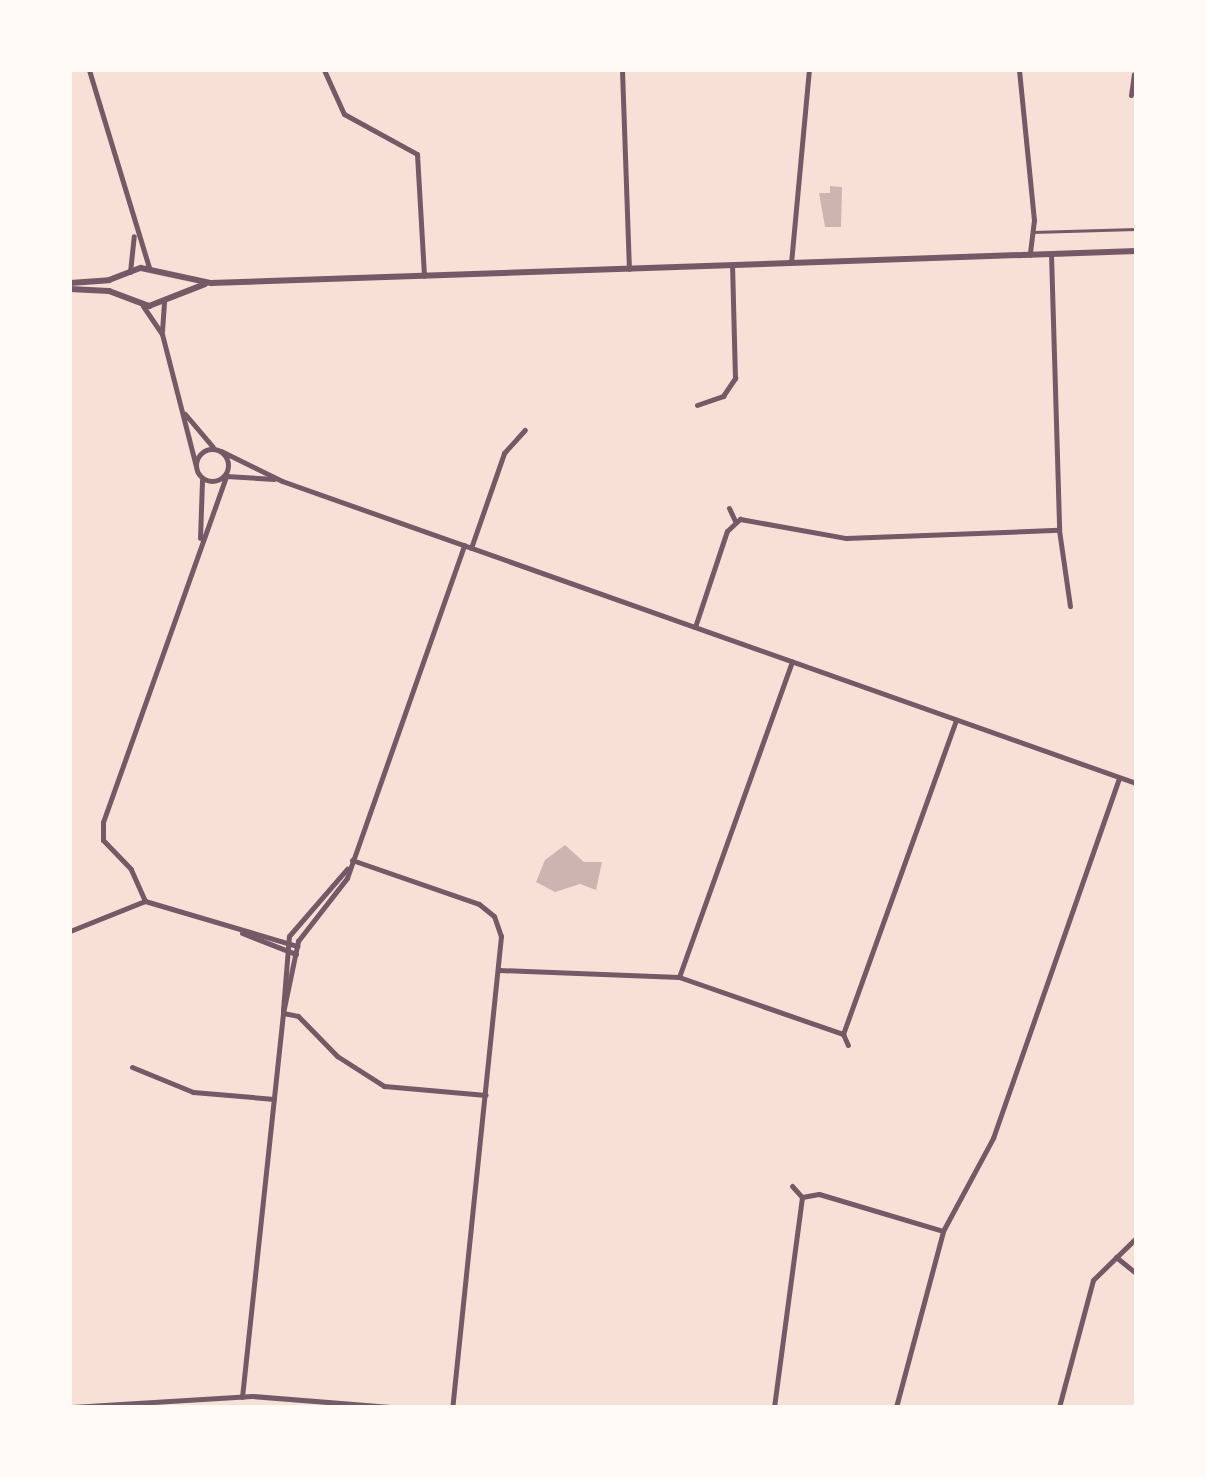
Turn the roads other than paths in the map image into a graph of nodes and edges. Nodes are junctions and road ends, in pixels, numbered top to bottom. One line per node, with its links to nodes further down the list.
1 (89, 70): 10 (street)
2 (324, 70): 20 (street)
3 (622, 70): 17 (street)
4 (809, 70): 14 (street)
5 (1019, 70): 9 (street)
6 (1133, 73): 7 (street)
7 (1131, 95)
8 (1136, 229): 9 (lane)
9 (1033, 232): 13 (street)
10 (134, 233): 16 (street); 18 (street)
11 (1136, 252): 12 (street)
12 (1051, 254): 13 (street); 37 (street)
13 (1030, 255): 14 (street)
14 (791, 263): 15 (street)
15 (732, 265): 17 (street); 27 (street)
16 (149, 268): 18 (street); 19 (street)
17 (629, 269): 20 (street)
18 (129, 273): 22 (street); 23 (street)
19 (160, 275): 21 (street); 24 (street)
20 (424, 276): 21 (street)
21 (211, 283): 24 (street)
22 (70, 286): 23 (street)
23 (132, 299): 25 (street)
24 (164, 299): 25 (street); 26 (street)
25 (142, 306): 26 (street)
26 (162, 334): 28 (street)
27 (697, 404)
28 (184, 411): 30 (street); 31 (street)
29 (524, 430): 39 (street)
30 (218, 450): 31 (street); 32 (street); 34 (street)
31 (196, 466): 33 (street)
32 (226, 477): 33 (street); 34 (street); 38 (street)
33 (202, 480): 38 (street)
34 (282, 481): 39 (street)
35 (730, 508): 36 (street)
36 (735, 521): 37 (street); 41 (street)
37 (1059, 530): 40 (street)
38 (198, 546): 47 (street)
39 (468, 547): 41 (street); 46 (street)
40 (1070, 606)
41 (695, 628): 42 (street)
42 (792, 662): 43 (street); 55 (street)
43 (956, 720): 44 (street); 57 (street)
44 (1119, 778): 45 (street); 64 (street)
45 (1136, 784)
46 (352, 860): 50 (street); 51 (street); 54 (street)
47 (145, 901): 48 (street); 49 (street)
48 (70, 931)
49 (239, 932): 50 (street); 52 (street)
50 (287, 943): 51 (street); 52 (street)
51 (297, 946): 53 (street)
52 (285, 952): 53 (street); 56 (street)
53 (296, 954): 56 (street)
54 (499, 970): 55 (street); 60 (street)
55 (679, 977): 57 (street)
56 (283, 1014): 60 (street); 61 (street)
57 (842, 1034): 58 (street)
58 (848, 1046)
59 (132, 1067): 61 (street)
60 (486, 1095): 71 (street)
61 (274, 1099): 68 (street)
62 (792, 1186): 63 (street)
63 (802, 1198): 64 (street); 72 (street)
64 (943, 1231): 73 (street)
65 (1136, 1238): 66 (street)
66 (1116, 1257): 67 (street); 74 (street)
67 (1136, 1273)
68 (242, 1396): 69 (street); 70 (street)
69 (72, 1407)
70 (391, 1407)
71 (452, 1407)
72 (774, 1407)
73 (896, 1407)
74 (1059, 1407)

